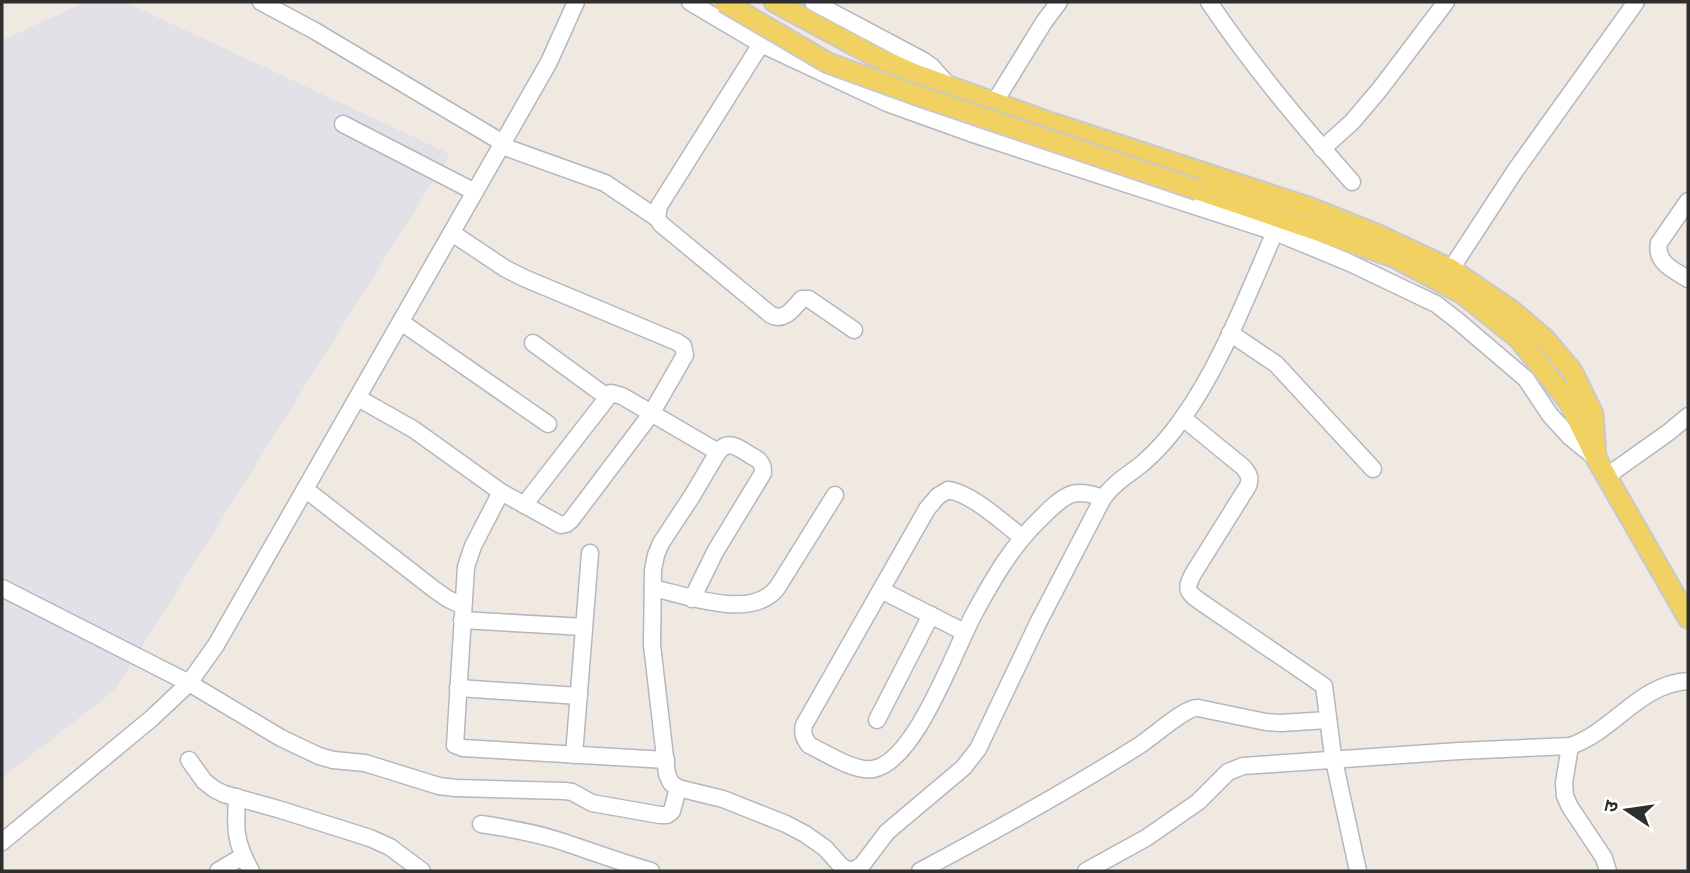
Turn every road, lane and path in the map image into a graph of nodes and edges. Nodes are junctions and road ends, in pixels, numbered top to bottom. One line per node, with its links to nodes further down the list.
1 (261, 2): 16 (street)
2 (576, 2): 16 (street)
3 (690, 2): 11 (street)
4 (724, 2): 37 (main road, bridge)
5 (813, 2): 12 (street)
6 (1059, 2): 13 (street)
7 (1209, 2): 17 (street)
8 (1446, 2): 17 (street)
9 (1636, 2): 24 (street)
10 (780, 6): 12 (main road)
11 (761, 44): 14 (street); 21 (street)
12 (950, 87): 13 (main road); 14 (street)
13 (994, 103): 24 (main road)
14 (935, 120): 22 (street)
15 (343, 124): 19 (street)
16 (503, 143): 19 (street); 21 (street)
17 (1322, 149): 18 (street)
18 (1352, 181)
19 (475, 192): 23 (street)
20 (1688, 201): 25 (street)
21 (657, 218): 27 (street)
22 (1275, 232): 28 (street); 37 (street)
23 (452, 233): 26 (street); 32 (street)
24 (1451, 269): 37 (main road)
25 (1688, 279)
26 (401, 322): 31 (street); 35 (street)
27 (854, 330)
28 (1230, 333): 34 (street); 38 (street)
29 (533, 343): 30 (street)
30 (607, 397): 32 (street); 44 (street)
31 (358, 398): 40 (street); 41 (street)
32 (651, 414): 36 (street); 44 (street)
33 (1688, 415): 39 (street)
34 (1183, 418): 43 (street); 61 (street)
35 (548, 424)
36 (718, 452): 48 (street); 50 (street)
37 (1596, 458): 39 (main road)
38 (1373, 469)
39 (1607, 476): 51 (main road)
40 (305, 489): 52 (street); 57 (street)
41 (501, 492): 44 (street); 52 (street)
42 (835, 495): 50 (street)
43 (1103, 498): 45 (street); 73 (street)
44 (524, 505)
45 (1022, 537): 49 (street); 55 (street)
46 (590, 553): 54 (street)
47 (2, 588): 57 (street)
48 (653, 588): 50 (street); 66 (street)
49 (881, 590): 53 (street); 55 (street)
50 (692, 599)
51 (1686, 609)
52 (463, 613): 54 (street); 58 (street)
53 (931, 615): 55 (street); 60 (street)
54 (584, 627): 59 (street)
55 (964, 632)
56 (1688, 681): 62 (street)
57 (189, 683): 67 (street); 70 (street)
58 (458, 688): 59 (street); 63 (street)
59 (579, 696): 63 (street)
60 (877, 720)
61 (1328, 723): 64 (street); 77 (street)
62 (1570, 746): 64 (street); 80 (street)
63 (574, 755): 66 (street)
64 (1333, 758): 78 (street); 79 (street)
65 (189, 760): 68 (street)
66 (666, 760): 67 (street)
67 (678, 788): 73 (street)
68 (237, 797): 71 (street); 72 (street)
69 (481, 824): 76 (street)
70 (2, 842)
71 (243, 856): 74 (street); 75 (street)
72 (414, 869)
73 (839, 869)
74 (218, 871)
75 (251, 871)
76 (651, 871)
77 (920, 871)
78 (1086, 871)
79 (1358, 871)
80 (1608, 871)

